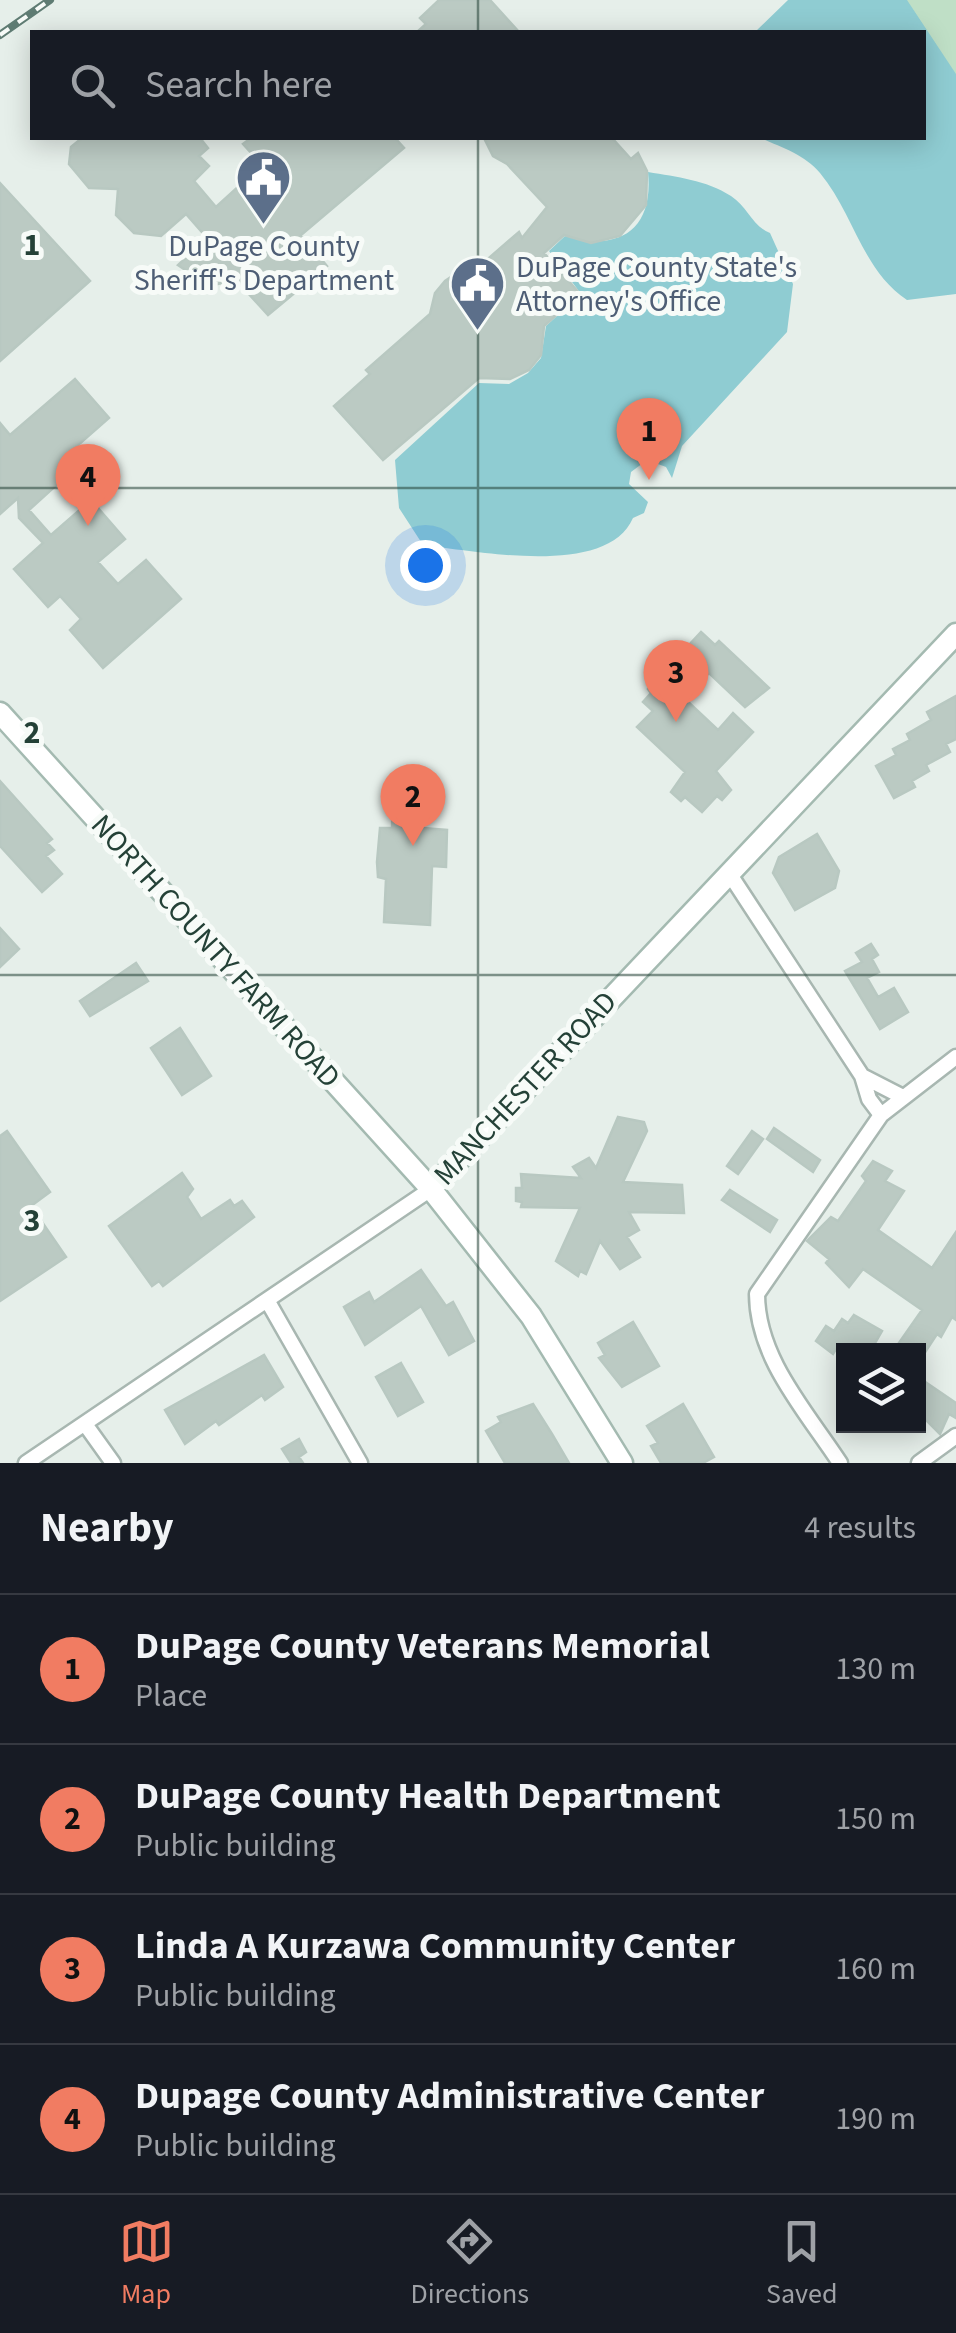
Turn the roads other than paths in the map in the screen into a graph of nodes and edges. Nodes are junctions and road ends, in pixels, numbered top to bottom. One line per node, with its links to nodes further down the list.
1 (956, 634): 3 (main road, MANCHESTER ROAD)
2 (0, 713): 8 (main road, NORTH COUNTY FARM ROAD)
3 (729, 873): 5 (street); 8 (main road, MANCHESTER ROAD)
4 (956, 1057): 6 (street)
5 (862, 1076): 6 (street); 7 (street)
6 (902, 1096): 7 (street)
7 (881, 1115): 16 (street)
8 (431, 1189): 9 (street, MANCHESTER ROAD); 15 (main road, NORTH COUNTY FARM ROAD)
9 (267, 1300): 10 (street, MANCHESTER ROAD); 14 (street)
10 (85, 1424): 12 (street, MANCHESTER ROAD); 13 (street)
11 (956, 1436): 17 (street)
12 (26, 1463)
13 (112, 1463)
14 (360, 1463)
15 (622, 1463)
16 (840, 1463)
17 (918, 1463)

